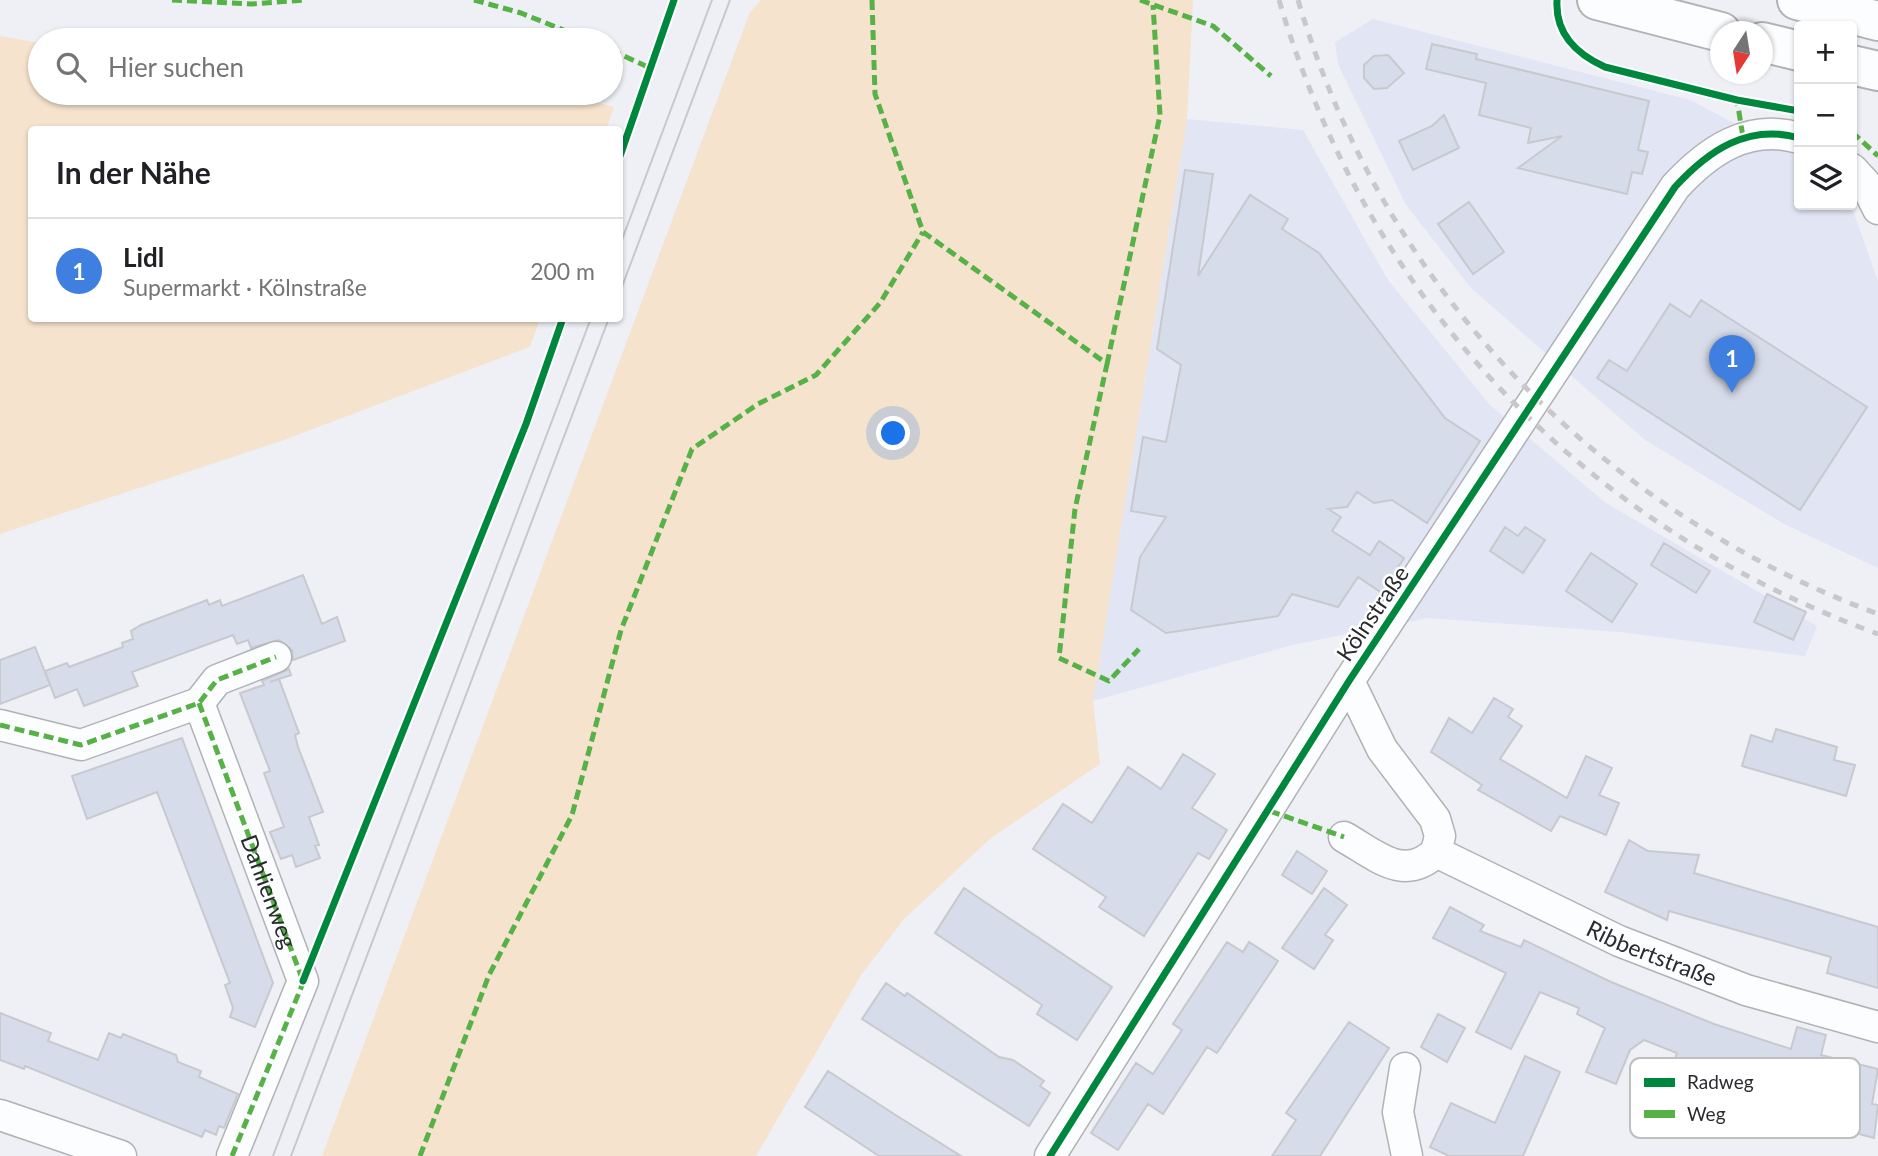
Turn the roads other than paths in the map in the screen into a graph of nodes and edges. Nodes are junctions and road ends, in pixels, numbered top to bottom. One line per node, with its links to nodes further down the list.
1 (1597, 0): 4 (main road)
2 (1797, 0): 3 (main road)
3 (1878, 21)
4 (1710, 29)
5 (1773, 45): 6 (main road)
6 (1794, 50)
7 (1857, 66): 8 (main road)
8 (1878, 71)
9 (1794, 137): 13 (street, Kölnstraße)
10 (1857, 174): 11 (street)
11 (1878, 209)
12 (275, 657): 14 (street)
13 (1349, 681): 17 (street); 21 (street, Kölnstraße)
14 (199, 703): 15 (street); 23 (street, Dahlienweg)
15 (0, 726)
16 (1344, 837): 17 (street)
17 (1436, 852): 18 (street, Ribbertstraße)
18 (1878, 1027)
19 (1405, 1068): 24 (street)
20 (0, 1115): 22 (street)
21 (1060, 1152)
22 (121, 1156)
23 (232, 1156)
24 (1407, 1156)

